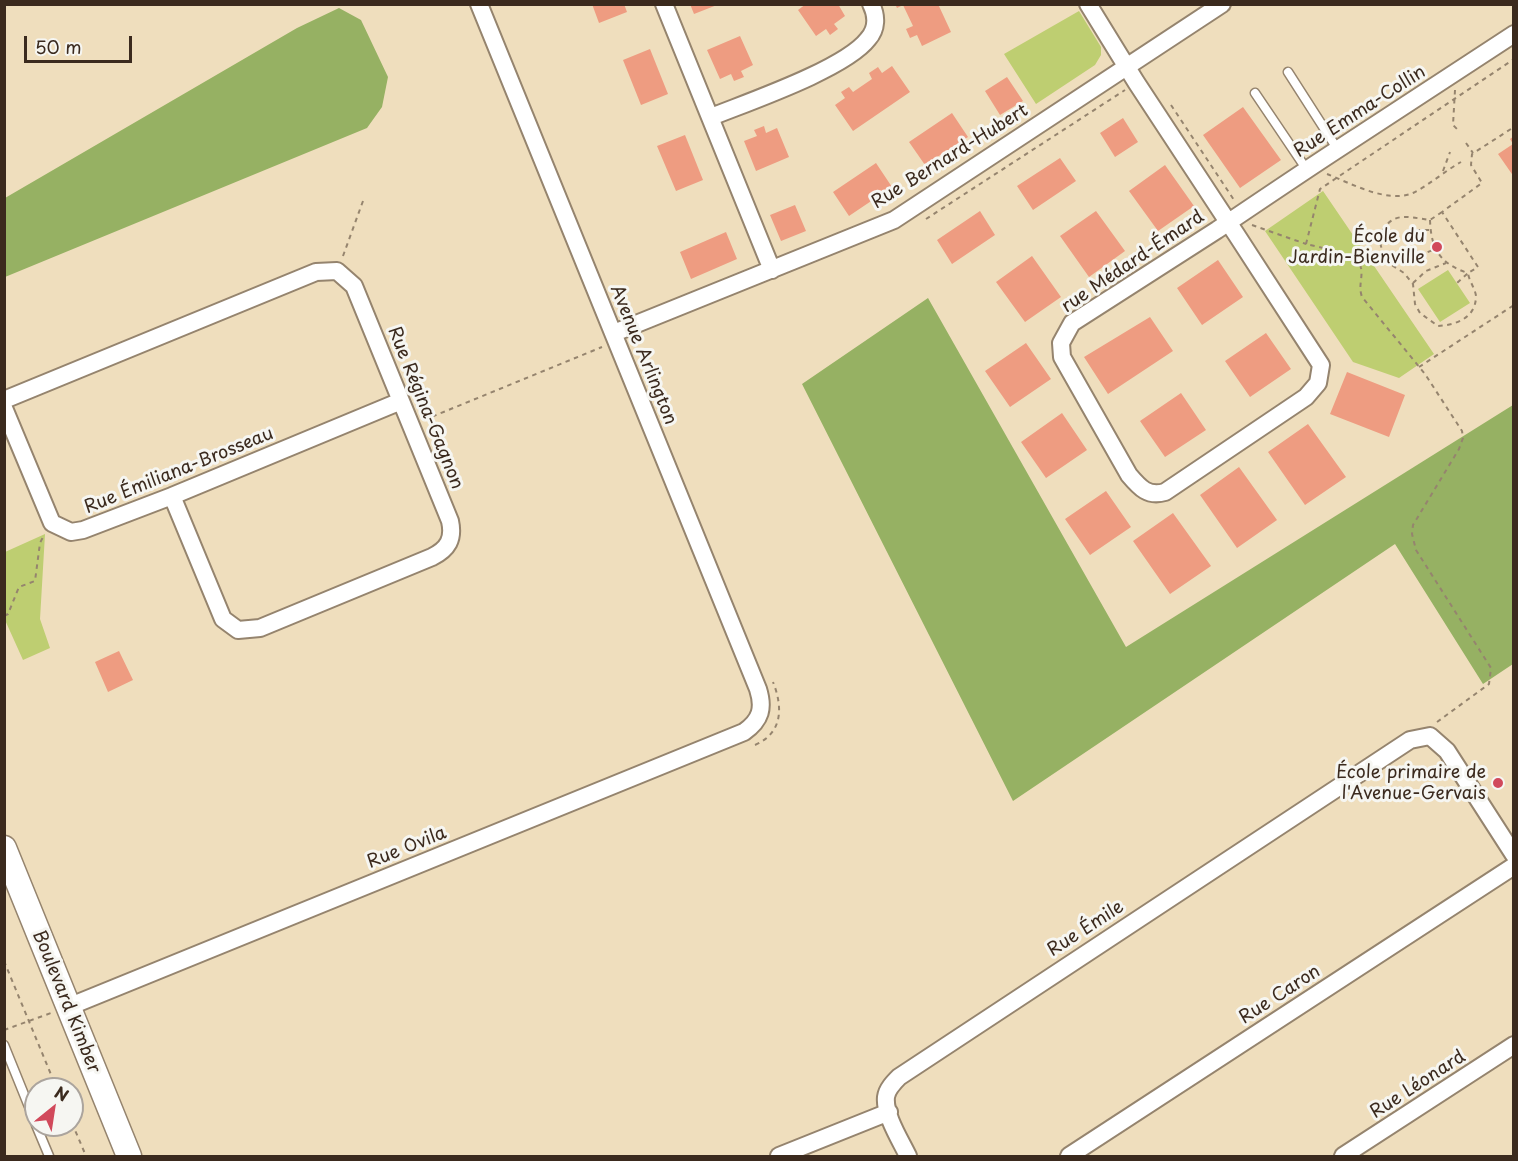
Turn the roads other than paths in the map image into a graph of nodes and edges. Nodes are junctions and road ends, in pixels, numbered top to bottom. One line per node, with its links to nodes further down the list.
1 (479, 4): 15 (street, Avenue Arlington)
2 (664, 4): 10 (street)
3 (871, 4): 10 (street)
4 (1088, 4): 7 (street, rue Médard-Émard)
5 (1222, 4): 7 (street, Rue Bernard-Hubert)
6 (1514, 34): 11 (street, Rue Emma-Collin)
7 (1127, 67): 13 (street, rue Médard-Émard); 14 (street, Rue Bernard-Hubert)
8 (1288, 72): 11 (lane)
9 (1255, 93): 12 (lane)
10 (711, 117): 14 (street)
11 (1338, 150): 12 (street, Rue Emma-Collin)
12 (1307, 170): 13 (street, Rue Emma-Collin)
13 (1228, 222): 13 (street, rue Médard-Émard)
14 (772, 270): 15 (street, Rue Bernard-Hubert)
15 (609, 339): 20 (street, Avenue Arlington)
16 (4, 400): 17 (street, Rue Régina-Gagnon)
17 (400, 401): 19 (street, Rue Émiliana-Brosseau); 19 (street, Rue Régina-Gagnon)
18 (4, 408): 19 (street, Rue Émiliana-Brosseau)
19 (172, 496)
20 (758, 721): 24 (street, Rue Ovila)
21 (4, 848): 24 (street, Boulevard Kimber)
22 (1514, 855): 28 (street, Rue Émile)
23 (1514, 866): 34 (street, Rue Caron)
24 (61, 1009): 31 (street, Boulevard Kimber)
25 (4, 1045): 27 (lane)
26 (1514, 1045): 35 (street, Rue Léonard)
27 (24, 1095)
28 (889, 1112): 32 (street); 33 (street)
29 (41, 1137): 30 (lane)
30 (49, 1156)
31 (129, 1156)
32 (779, 1156)
33 (908, 1156)
34 (1068, 1156)
35 (1343, 1156)

